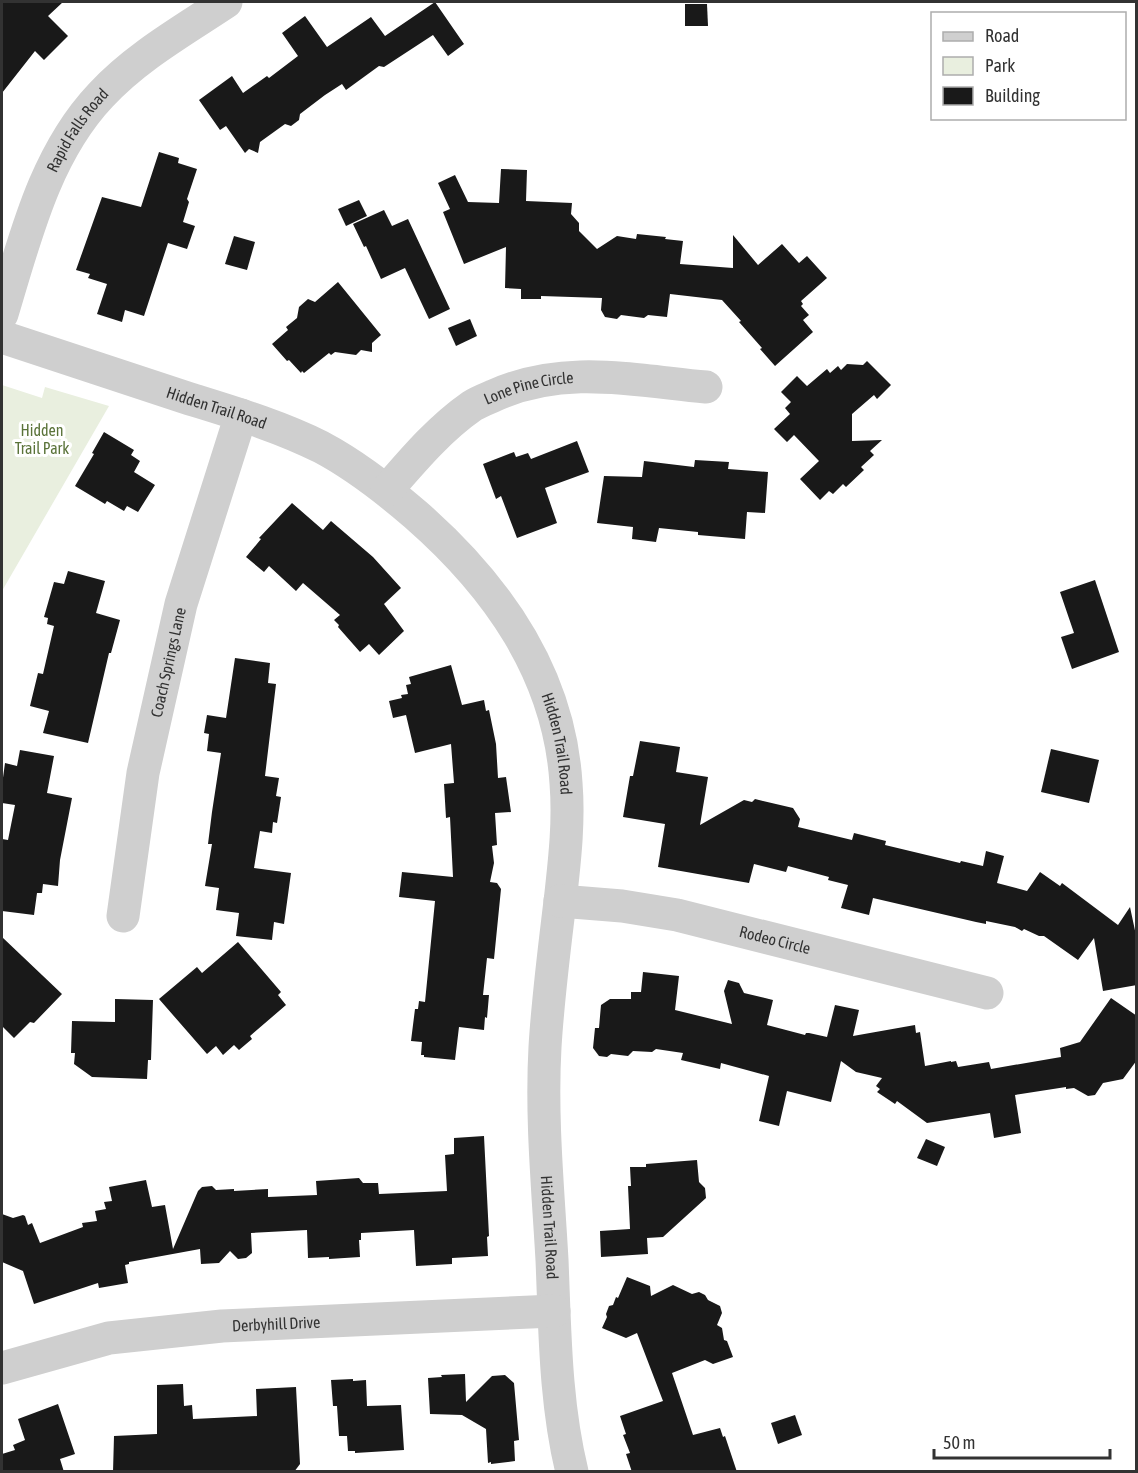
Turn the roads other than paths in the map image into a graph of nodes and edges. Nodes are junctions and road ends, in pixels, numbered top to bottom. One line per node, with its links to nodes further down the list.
1 (226, 2): 2 (street, Rapid Falls Road)
2 (2, 314)
3 (2, 337): 5 (street, Hidden Trail Road)
4 (706, 387): 6 (street, Lone Pine Circle)
5 (241, 415): 6 (street, Hidden Trail Road); 8 (street, Coach Springs Lane)
6 (387, 490): 7 (street, Hidden Trail Road)
7 (560, 901): 9 (street, Rodeo Circle); 10 (street, Hidden Trail Road)
8 (123, 916)
9 (987, 993)
10 (554, 1311): 11 (street, Derbyhill Drive); 12 (street, Hidden Trail Road)
11 (2, 1368)
12 (572, 1472)

